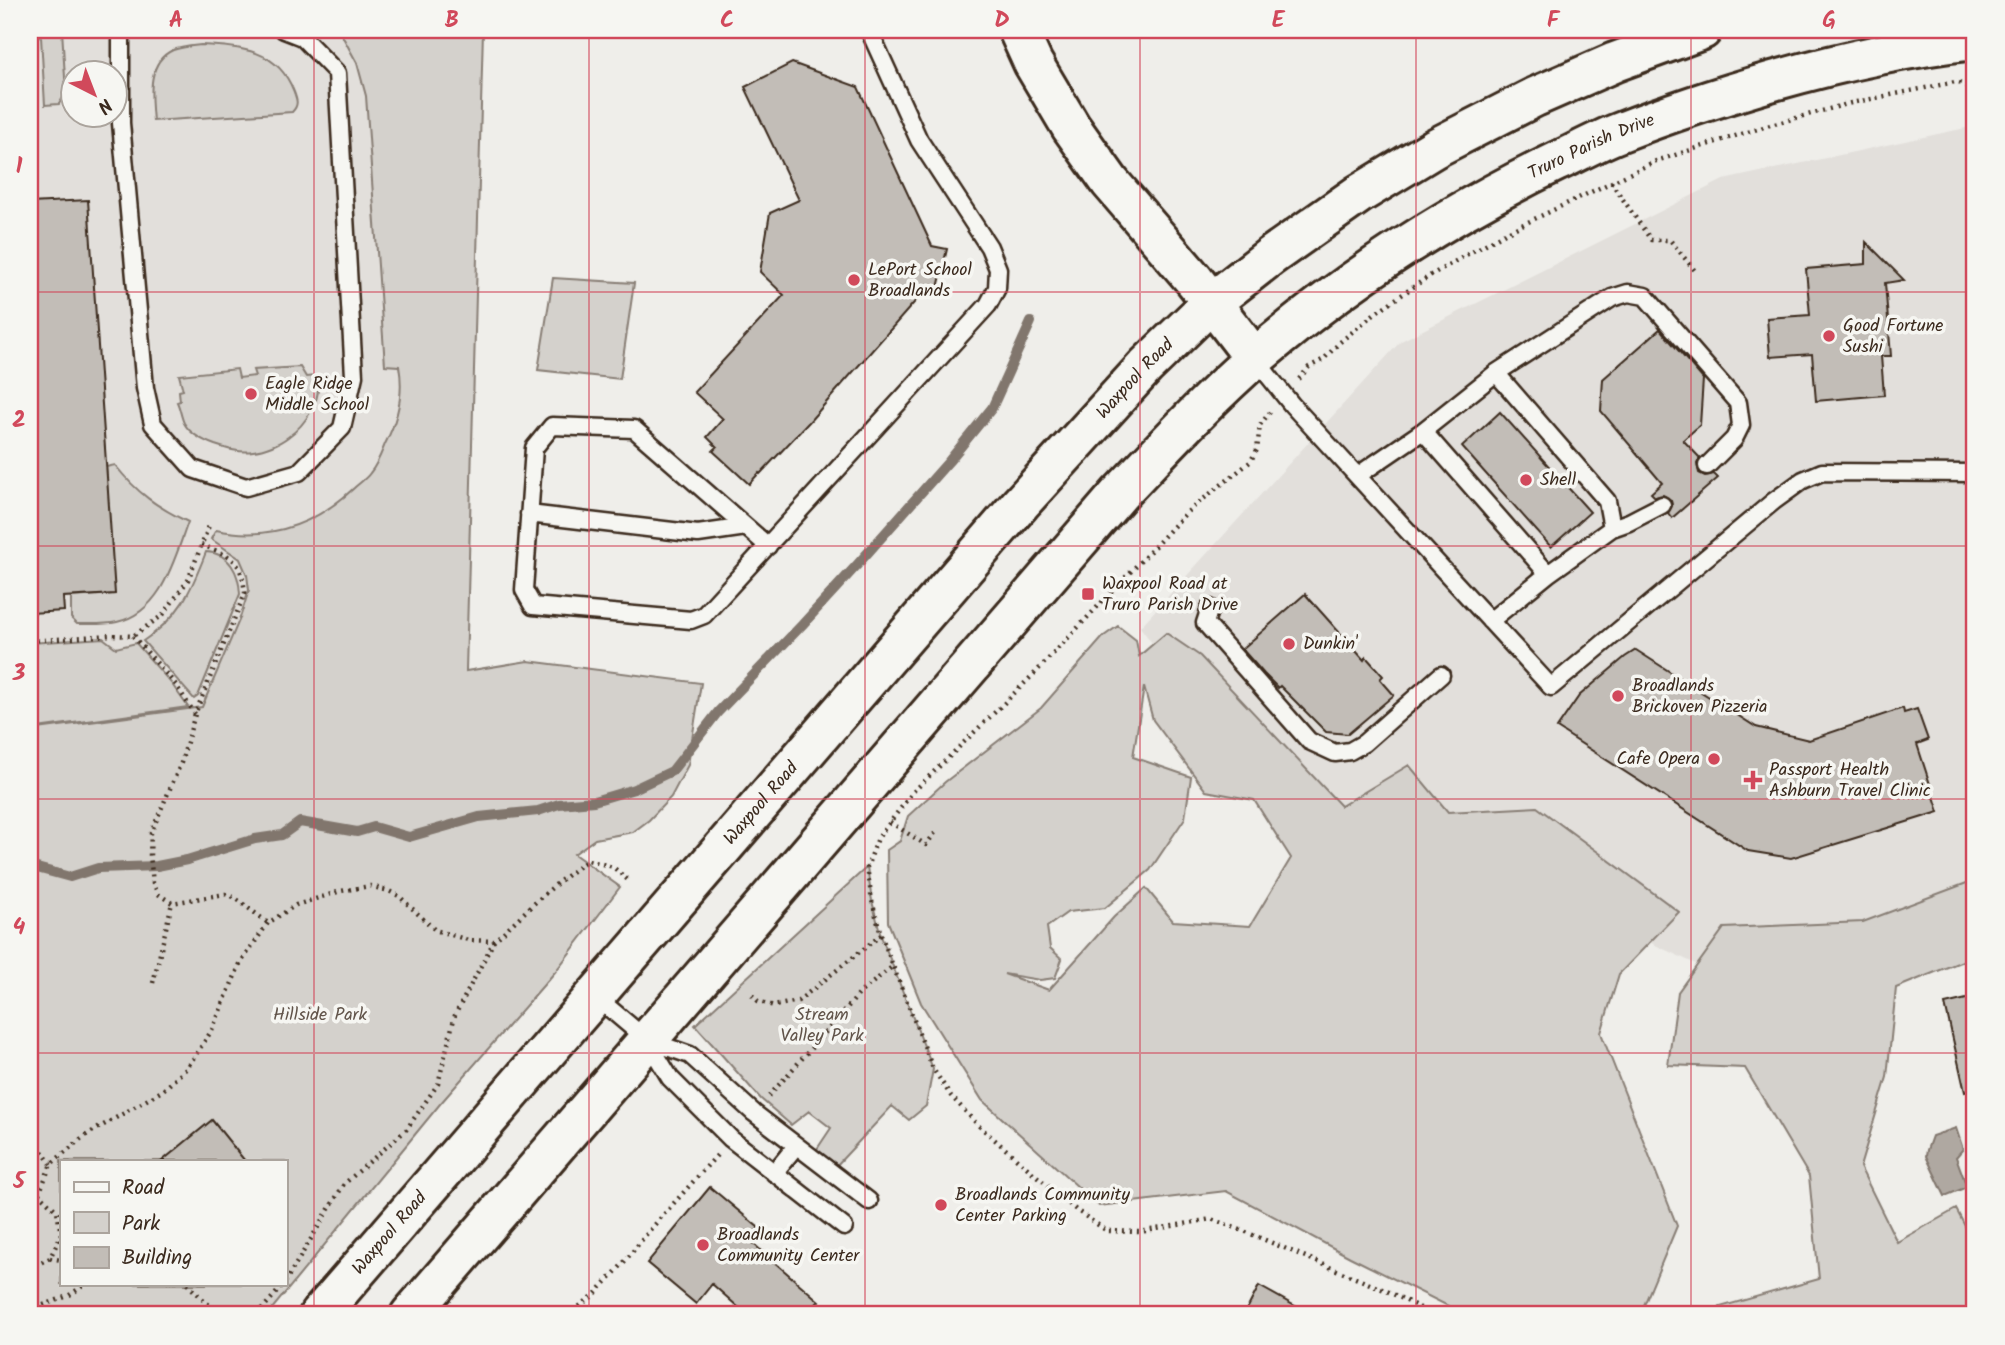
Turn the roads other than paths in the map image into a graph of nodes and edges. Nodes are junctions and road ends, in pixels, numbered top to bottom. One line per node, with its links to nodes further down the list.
1 (121, 30): 2 (lane)
2 (284, 30)
3 (869, 30): 18 (lane)
4 (1018, 30): 7 (street)
5 (1702, 30): 7 (street)
6 (1975, 40): 8 (street, Truro Parish Drive)
7 (1211, 303): 8 (street); 23 (street, Waxpool Road)
8 (1255, 359): 13 (lane); 24 (street)
9 (1496, 373): 10 (lane); 11 (lane); 17 (lane)
10 (1423, 430): 13 (lane); 19 (lane)
11 (1707, 466)
12 (1975, 473): 21 (lane)
13 (1357, 477): 21 (lane)
14 (1662, 505): 17 (lane)
15 (529, 514): 16 (lane); 16 (lane); 18 (lane)
16 (746, 527): 18 (lane)
17 (1612, 528): 19 (lane)
18 (768, 546)
19 (1548, 574): 21 (lane)
20 (1210, 608): 22 (lane)
21 (1490, 621)
22 (1441, 675)
23 (595, 996): 24 (lane); 29 (street, Waxpool Road)
24 (648, 1040): 25 (lane); 26 (lane); 30 (street)
25 (796, 1146): 26 (lane); 27 (lane)
26 (774, 1173): 28 (lane)
27 (870, 1201)
28 (844, 1227)
29 (320, 1315)
30 (410, 1315)

